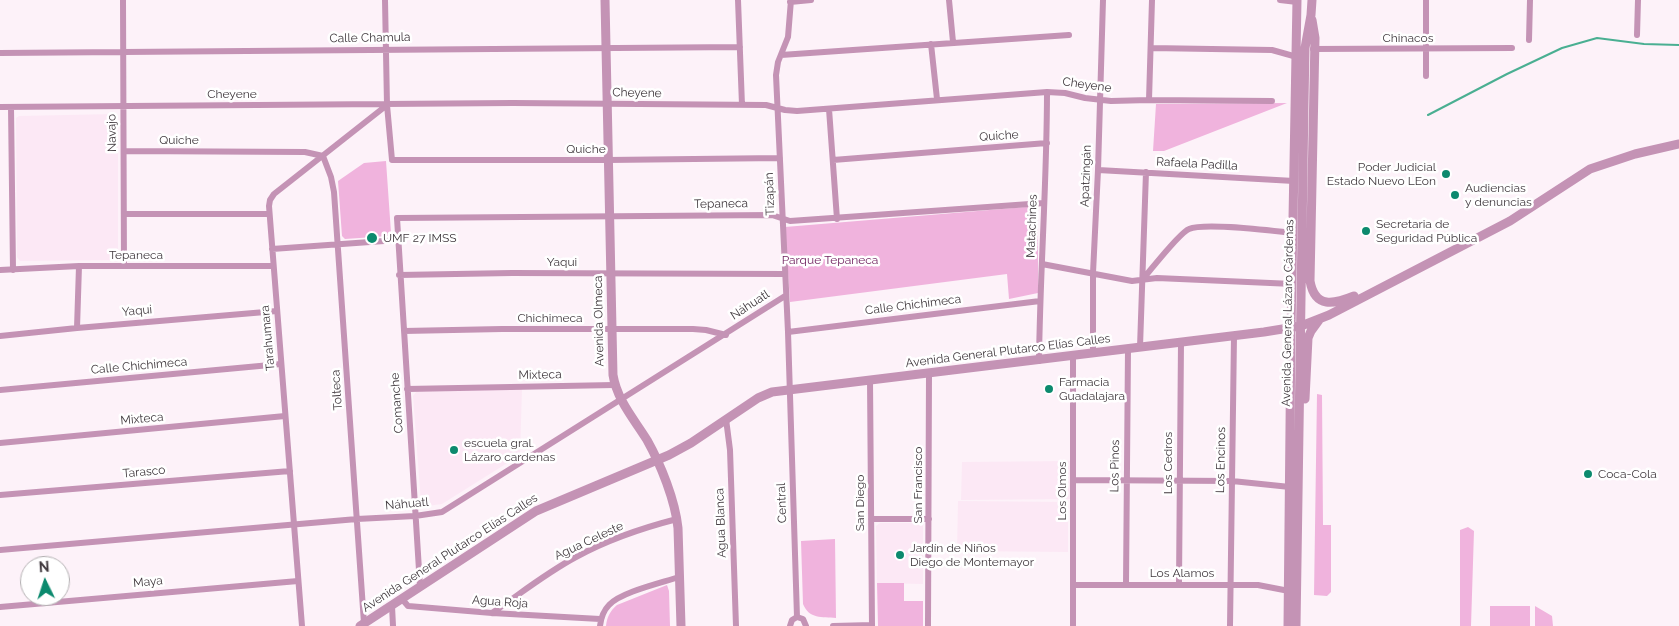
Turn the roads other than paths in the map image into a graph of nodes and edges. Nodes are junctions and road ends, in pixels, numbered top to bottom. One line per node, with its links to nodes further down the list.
1 (123, 0): 28 (street, Navajo)
2 (385, 0): 24 (street)
3 (605, 0): 25 (street, Avenida Olmeca)
4 (738, 0): 21 (street)
5 (811, 0): 14 (street)
6 (949, 0): 19 (street)
7 (1103, 0): 35 (street, Apatzingán)
8 (1152, 0): 22 (street)
9 (1280, 0): 15 (street)
10 (1312, 0): 26 (street)
11 (1426, 0): 27 (street)
12 (1530, 0): 18 (street)
13 (1638, 0): 17 (street)
14 (791, 1): 30 (street, Tizapán)
15 (1297, 1): 31 (street, Avenida General Lázaro Cárdenas)
16 (1069, 35): 19 (street)
17 (1637, 35)
18 (1529, 40)
19 (953, 42): 20 (street)
20 (931, 44): 30 (street); 34 (street)
21 (740, 48): 25 (street, Calle Chamula); 40 (street)
22 (1151, 48): 31 (street); 36 (street)
23 (1512, 48): 27 (street, Chinacos)
24 (386, 49): 25 (street, Calle Chamula); 28 (street, Calle Chamula); 39 (street)
25 (606, 49): 38 (street, Avenida Olmeca)
26 (1310, 49): 27 (street, Chinacos); 53 (street); 55 (street, Avenida General Lázaro Cárdenas)
27 (1426, 50): 32 (street)
28 (123, 51): 29 (street, Calle Chamula); 41 (street, Navajo)
29 (0, 53)
30 (781, 55): 44 (street, Tizapán)
31 (1297, 57): 57 (street, Avenida General Lázaro Cárdenas)
32 (1426, 76)
33 (1047, 92): 34 (street, Cheyene); 35 (street, Cheyene); 46 (street, Matachines)
34 (938, 99): 45 (street, Cheyene)
35 (1100, 100): 36 (street, Cheyene); 54 (street, Apatzingán)
36 (1149, 100): 37 (street, Cheyene)
37 (1272, 101)
38 (606, 104): 39 (street, Cheyene); 40 (street, Cheyene); 51 (street, Avenida Olmeca)
39 (387, 105): 41 (street, Cheyene); 49 (street, Tarahumara); 51 (street, Quiche)
40 (742, 105): 44 (street, Cheyene)
41 (123, 106): 43 (street, Cheyene); 48 (street, Navajo)
42 (0, 107): 43 (street, Cheyene)
43 (11, 107): 75 (street)
44 (777, 108): 45 (street, Cheyene); 50 (street, Tizapán)
45 (829, 109): 52 (street)
46 (1047, 143): 52 (street, Quiche); 58 (street, Matachines)
47 (1679, 144): 82 (street, Avenida General Plutarco Elías Calles)
48 (124, 151): 49 (street, Quiche); 59 (street, Navajo)
49 (323, 156): 60 (street, Tarahumara); 68 (street, Tolteca)
50 (780, 158): 51 (street, Quiche); 63 (street, Tizapán)
51 (608, 160): 61 (street, Avenida Olmeca)
52 (833, 160): 64 (street)
53 (1312, 161): 55 (street); 65 (street)
54 (1098, 170): 56 (street, Rafaela Padilla); 77 (street, Apatzingán)
55 (1303, 170): 66 (street, Avenida General Lázaro Cárdenas)
56 (1146, 172): 57 (street, Rafaela Padilla); 80 (street)
57 (1294, 181): 66 (street, Avenida General Lázaro Cárdenas)
58 (1044, 203): 64 (street, Tepaneca); 70 (street, Matachines)
59 (124, 214): 60 (street); 72 (street, Navajo)
60 (269, 214): 69 (street, Tarahumara)
61 (609, 217): 62 (street, Tepaneca); 63 (street, Tepaneca); 76 (street, Avenida Olmeca)
62 (397, 218): 67 (street, Comanche)
63 (782, 218): 64 (street, Tepaneca); 78 (street, Tizapán)
64 (837, 219)
65 (1312, 223): 66 (street); 82 (street)
66 (1298, 234): 80 (street); 81 (street, Avenida General Lázaro Cárdenas); 87 (street, Avenida General Lázaro Cárdenas)
67 (398, 240): 68 (street); 79 (street, Comanche)
68 (338, 244): 69 (street); 123 (street, Tolteca)
69 (272, 249): 73 (street, Tarahumara)
70 (1042, 264): 77 (street); 84 (street, Matachines)
71 (79, 266): 72 (street, Tepaneca); 75 (street, Tepaneca); 88 (street)
72 (124, 266): 73 (street, Tepaneca)
73 (273, 266): 85 (street, Tarahumara)
74 (0, 270): 75 (street, Tepaneca)
75 (13, 270)
76 (611, 273): 78 (street, Yaqui); 79 (street, Yaqui); 90 (street, Avenida Olmeca)
77 (1093, 273): 80 (street); 99 (street, Apatzingán)
78 (784, 274): 83 (street, Tizapán)
79 (400, 275): 91 (street, Comanche)
80 (1142, 280): 81 (street); 97 (street)
81 (1293, 284): 89 (street, Avenida General Lázaro Cárdenas)
82 (1385, 285): 86 (street, Avenida General Plutarco Elías Calles)
83 (785, 296): 92 (street, Tizapán); 93 (street, Náhuatl)
84 (1040, 301): 92 (street, Calle Chichimeca); 101 (street, Matachines)
85 (277, 311): 88 (street, Yaqui); 102 (street, Tarahumara)
86 (1319, 320): 87 (street, Avenida General Plutarco Elías Calles); 112 (street)
87 (1301, 326): 89 (street, Avenida General Plutarco Elías Calles); 112 (street, Avenida General Lázaro Cárdenas)
88 (77, 328): 94 (street, Yaqui)
89 (1291, 328): 95 (street, Avenida General Plutarco Elías Calles); 120 (street, Avenida General Lázaro Cárdenas)
90 (612, 330): 91 (street, Chichimeca); 93 (street, Chichimeca); 105 (street, Avenida Olmeca)
91 (404, 331): 106 (street, Comanche)
92 (788, 332): 107 (street, Tizapán)
93 (726, 335): 109 (street, Náhuatl)
94 (0, 336)
95 (1234, 336): 96 (street, Avenida General Plutarco Elías Calles); 119 (street, Los Encinos)
96 (1181, 342): 97 (street, Avenida General Plutarco Elías Calles); 118 (street, Los Cedros)
97 (1140, 347): 98 (street, Avenida General Plutarco Elías Calles)
98 (1128, 349): 99 (street, Avenida General Plutarco Elías Calles); 117 (street, Los Pinos)
99 (1093, 354): 100 (street, Avenida General Plutarco Elías Calles)
100 (1073, 356): 101 (street, Avenida General Plutarco Elías Calles); 116 (street, Los Olmos)
101 (1039, 361): 103 (street, Avenida General Plutarco Elías Calles)
102 (281, 364): 108 (street, Calle Chichimeca); 110 (street, Tarahumara)
103 (929, 373): 104 (street, Avenida General Plutarco Elías Calles); 126 (street, San Francisco)
104 (870, 380): 107 (street, Avenida General Plutarco Elías Calles); 125 (street, San Diego)
105 (614, 385): 106 (street, Mixteca); 109 (street, Avenida Olmeca)
106 (407, 389): 122 (street, Comanche)
107 (789, 389): 111 (street, Avenida General Plutarco Elías Calles); 141 (street, Central)
108 (0, 390)
109 (621, 400): 114 (street, Avenida Olmeca); 122 (street, Náhuatl)
110 (285, 416): 113 (street, Mixteca); 115 (street, Tarahumara)
111 (726, 419): 114 (street, Avenida General Plutarco Elías Calles); 148 (street, Agua Blanca)
112 (1299, 424): 156 (street, Avenida General Lázaro Cárdenas)
113 (0, 443)
114 (657, 460): 124 (street, Avenida Olmeca); 135 (street, Avenida General Plutarco Elías Calles)
115 (290, 471): 121 (street, Tarasco); 127 (street, Tarahumara)
116 (1073, 480): 117 (street); 133 (street, Los Olmos)
117 (1126, 480): 118 (street); 131 (street, Los Pinos)
118 (1179, 481): 119 (street); 132 (street, Los Cedros)
119 (1232, 481): 120 (street); 134 (street, Los Encinos)
120 (1290, 487): 136 (street, Avenida General Lázaro Cárdenas)
121 (0, 495)
122 (415, 516): 123 (street, Náhuatl); 135 (street, Comanche)
123 (357, 519): 127 (street, Náhuatl); 143 (street, Tolteca)
124 (677, 519): 129 (street, Avenida Olmeca); 140 (street, Agua Celeste)
125 (871, 519): 126 (street); 144 (street, San Diego)
126 (929, 520): 152 (street, San Francisco)
127 (294, 526): 128 (street, Náhuatl); 130 (street, Tarahumara)
128 (0, 550)
129 (679, 578): 142 (street); 147 (street, Avenida Olmeca)
130 (298, 580): 139 (street, Maya); 145 (street, Tarahumara)
131 (1126, 584): 132 (street, Los Alamos); 133 (street, Los Alamos)
132 (1179, 584): 134 (street, Los Alamos)
133 (1074, 585): 153 (street, Los Olmos)
134 (1230, 585): 136 (street, Los Alamos); 154 (street, Los Encinos)
135 (420, 586): 137 (street, Avenida General Plutarco Elías Calles)
136 (1289, 591): 155 (street, Avenida General Lázaro Cárdenas)
137 (402, 599): 138 (street, Avenida General Plutarco Elías Calles); 140 (street, Agua Roja)
138 (392, 606): 143 (street, Avenida General Plutarco Elías Calles); 146 (street)
139 (0, 607)
140 (492, 613): 142 (street, Agua Roja)
141 (797, 617): 149 (street); 150 (street)
142 (600, 623)
143 (362, 625)
144 (872, 625): 151 (street)
145 (302, 626)
146 (393, 626)
147 (680, 626)
148 (736, 626)
149 (790, 626)
150 (806, 626)
151 (833, 626)
152 (928, 626)
153 (1074, 626)
154 (1230, 626)
155 (1288, 626)
156 (1296, 626)

